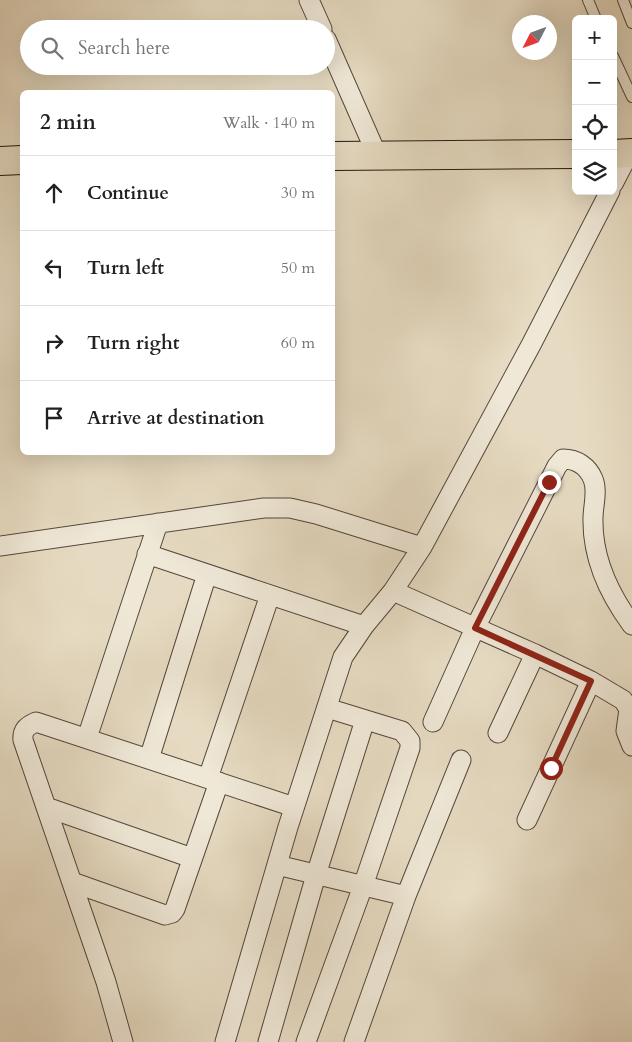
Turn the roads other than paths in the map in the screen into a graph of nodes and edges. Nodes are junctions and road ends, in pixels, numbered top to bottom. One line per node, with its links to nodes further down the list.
1 (309, 0): 5 (street)
2 (588, 0): 4 (lane)
3 (622, 0): 6 (lane)
4 (594, 15)
5 (318, 20)
6 (632, 23)
7 (335, 59): 12 (street)
8 (615, 60): 9 (lane)
9 (632, 97)
10 (572, 154): 12 (main road)
11 (625, 154): 16 (street)
12 (377, 155): 13 (main road)
13 (335, 156)
14 (20, 160): 15 (main road)
15 (0, 161)
16 (617, 174)
17 (608, 195): 20 (street)
18 (158, 523): 19 (street); 20 (street); 21 (street)
19 (0, 546)
20 (422, 547): 23 (street)
21 (147, 554): 22 (street); 34 (street)
22 (207, 574): 24 (street); 36 (street)
23 (393, 591): 26 (street); 27 (street)
24 (270, 595): 26 (street); 38 (street)
25 (632, 625): 27 (street)
26 (364, 626): 30 (street)
27 (475, 628): 28 (street); 32 (street)
28 (535, 654): 29 (street); 33 (street)
29 (591, 681): 35 (street); 41 (street)
30 (327, 708): 31 (street); 40 (street)
31 (365, 720): 44 (street); 46 (street)
32 (433, 722)
33 (498, 732)
34 (87, 738): 36 (street); 39 (street)
35 (632, 746)
36 (149, 759): 38 (street)
37 (461, 760): 47 (street)
38 (213, 780): 40 (street); 42 (street)
39 (46, 807): 42 (street); 45 (street)
40 (294, 807): 43 (street)
41 (527, 820)
42 (192, 858): 45 (street)
43 (277, 865): 44 (street); 49 (street)
44 (316, 875): 46 (street); 50 (street)
45 (72, 882): 48 (street)
46 (363, 886): 47 (street); 51 (street)
47 (406, 896): 52 (street)
48 (123, 1042)
49 (225, 1042)
50 (268, 1042)
51 (306, 1042)
52 (354, 1042)

